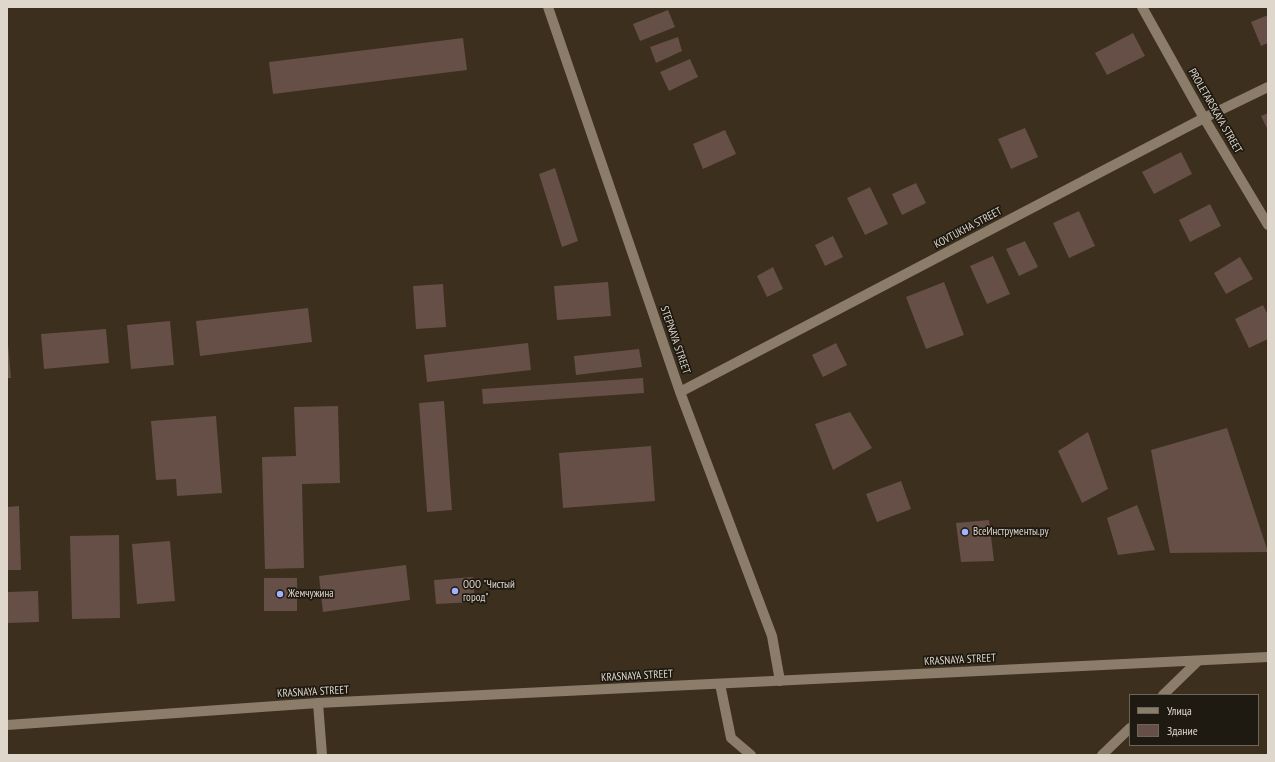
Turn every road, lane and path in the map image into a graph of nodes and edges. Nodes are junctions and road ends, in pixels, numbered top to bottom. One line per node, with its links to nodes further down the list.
1 (548, 7): 6 (street, STEPNAYA STREET)
2 (1142, 7): 4 (street, PROLETARSKAYA STREET)
3 (1268, 87): 4 (street, KOVTUKHA STREET)
4 (1204, 118): 5 (street, PROLETARSKAYA STREET); 6 (street, KOVTUKHA STREET)
5 (1268, 225)
6 (680, 392): 9 (street, STEPNAYA STREET)
7 (1268, 657): 8 (street, KRASNAYA STREET)
8 (1198, 661): 9 (street, KRASNAYA STREET); 11 (street)
9 (780, 681): 10 (street, KRASNAYA STREET)
10 (720, 684): 12 (street, KRASNAYA STREET); 16 (street)
11 (1164, 694)
12 (318, 703): 13 (street, KRASNAYA STREET); 15 (street)
13 (7, 725)
14 (1129, 729): 17 (street)
15 (322, 755)
16 (751, 755)
17 (1102, 755)

